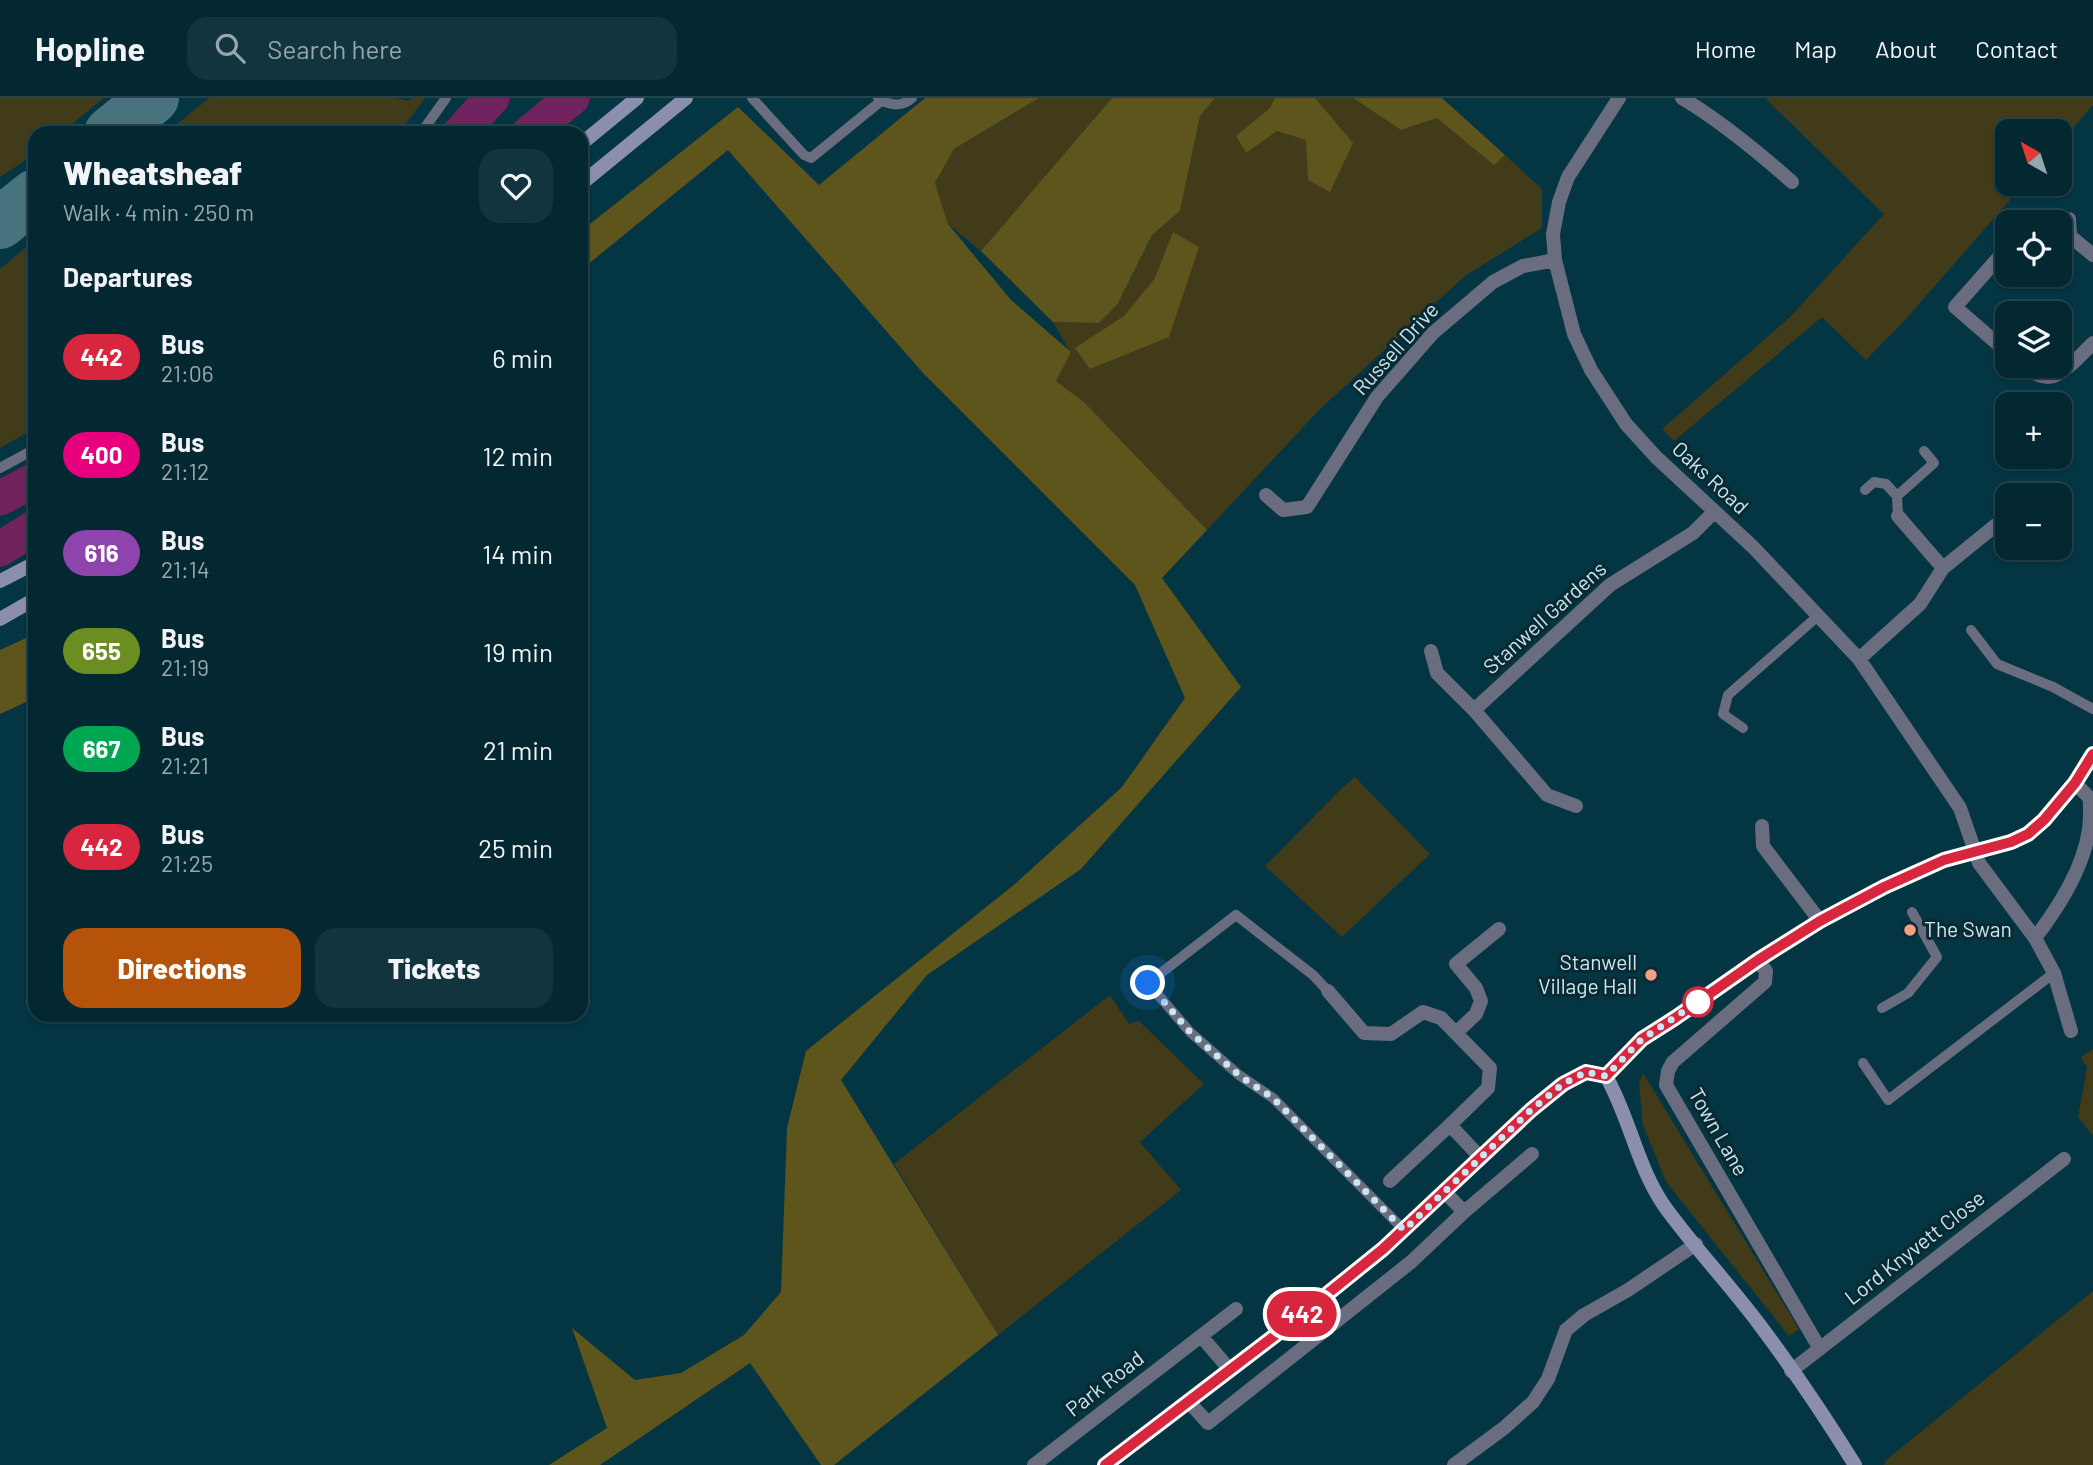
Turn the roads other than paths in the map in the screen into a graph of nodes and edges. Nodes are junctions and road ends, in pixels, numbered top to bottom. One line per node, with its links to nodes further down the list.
1 (446, 98): 9 (lane)
2 (637, 98): 10 (main road)
3 (752, 98): 8 (lane)
4 (912, 98): 8 (lane)
5 (1619, 98): 15 (street, Oaks Road)
6 (1682, 98): 12 (street)
7 (687, 99): 11 (main road)
8 (879, 100)
9 (426, 126)
10 (588, 138)
11 (588, 178)
12 (1792, 182)
13 (2072, 238): 14 (street)
14 (2093, 255)
15 (1555, 260): 24 (street, Russell Drive); 26 (street, Oaks Road)
16 (1995, 262): 17 (street)
17 (1995, 342)
18 (2093, 343): 19 (street)
19 (2072, 363)
20 (1924, 451): 25 (lane)
21 (28, 453): 22 (lane)
22 (0, 468)
23 (1866, 490): 25 (lane)
24 (1266, 495)
25 (1897, 496): 27 (lane)
26 (1714, 512): 33 (street, Oaks Road); 39 (street, Stanwell Gardens)
27 (1898, 516): 30 (street)
28 (1995, 526): 30 (street)
29 (28, 567): 31 (main road)
30 (1943, 568): 37 (street)
31 (0, 581)
32 (28, 603): 34 (main road)
33 (1819, 615): 37 (street, Oaks Road); 40 (lane)
34 (0, 619)
35 (1971, 630): 38 (lane)
36 (1431, 651): 39 (street)
37 (1859, 659): 45 (street, Oaks Road)
38 (2093, 709)
39 (1474, 710): 43 (street)
40 (1743, 728)
41 (2093, 754): 42 (street)
42 (2075, 783): 45 (street); 49 (street)
43 (1576, 806)
44 (1762, 826): 47 (street)
45 (1975, 851): 47 (street); 49 (street, Oaks Road)
46 (1912, 912): 53 (lane)
47 (1820, 921): 50 (street)
48 (1499, 929): 55 (street)
49 (2035, 938): 51 (street, Oaks Road)
50 (1758, 960): 57 (street); 69 (street, Town Lane)
51 (2054, 973): 54 (street, Oaks Road); 56 (lane)
52 (1328, 990): 55 (street); 65 (lane)
53 (1882, 1008)
54 (2071, 1031)
55 (1456, 1033): 58 (street)
56 (1863, 1063)
57 (1606, 1076): 60 (main road); 66 (main road)
58 (1450, 1125): 60 (street); 62 (street)
59 (1532, 1154): 64 (street)
60 (1480, 1157): 63 (main road)
61 (2064, 1159): 69 (street, Lord Knyvett Close)
62 (1390, 1181)
63 (1444, 1191): 64 (street); 65 (main road)
64 (1464, 1212): 72 (street)
65 (1404, 1230): 70 (main road)
66 (1696, 1244): 71 (main road); 76 (street)
67 (1236, 1309): 68 (street, Park Road)
68 (1201, 1336): 70 (street); 74 (street, Park Road)
69 (1820, 1349): 71 (street, Lord Knyvett Close)
70 (1230, 1370): 72 (main road)
71 (1791, 1371): 73 (main road)
72 (1188, 1401): 75 (main road)
73 (1851, 1464)
74 (1034, 1465)
75 (1105, 1465)
76 (1454, 1465)

